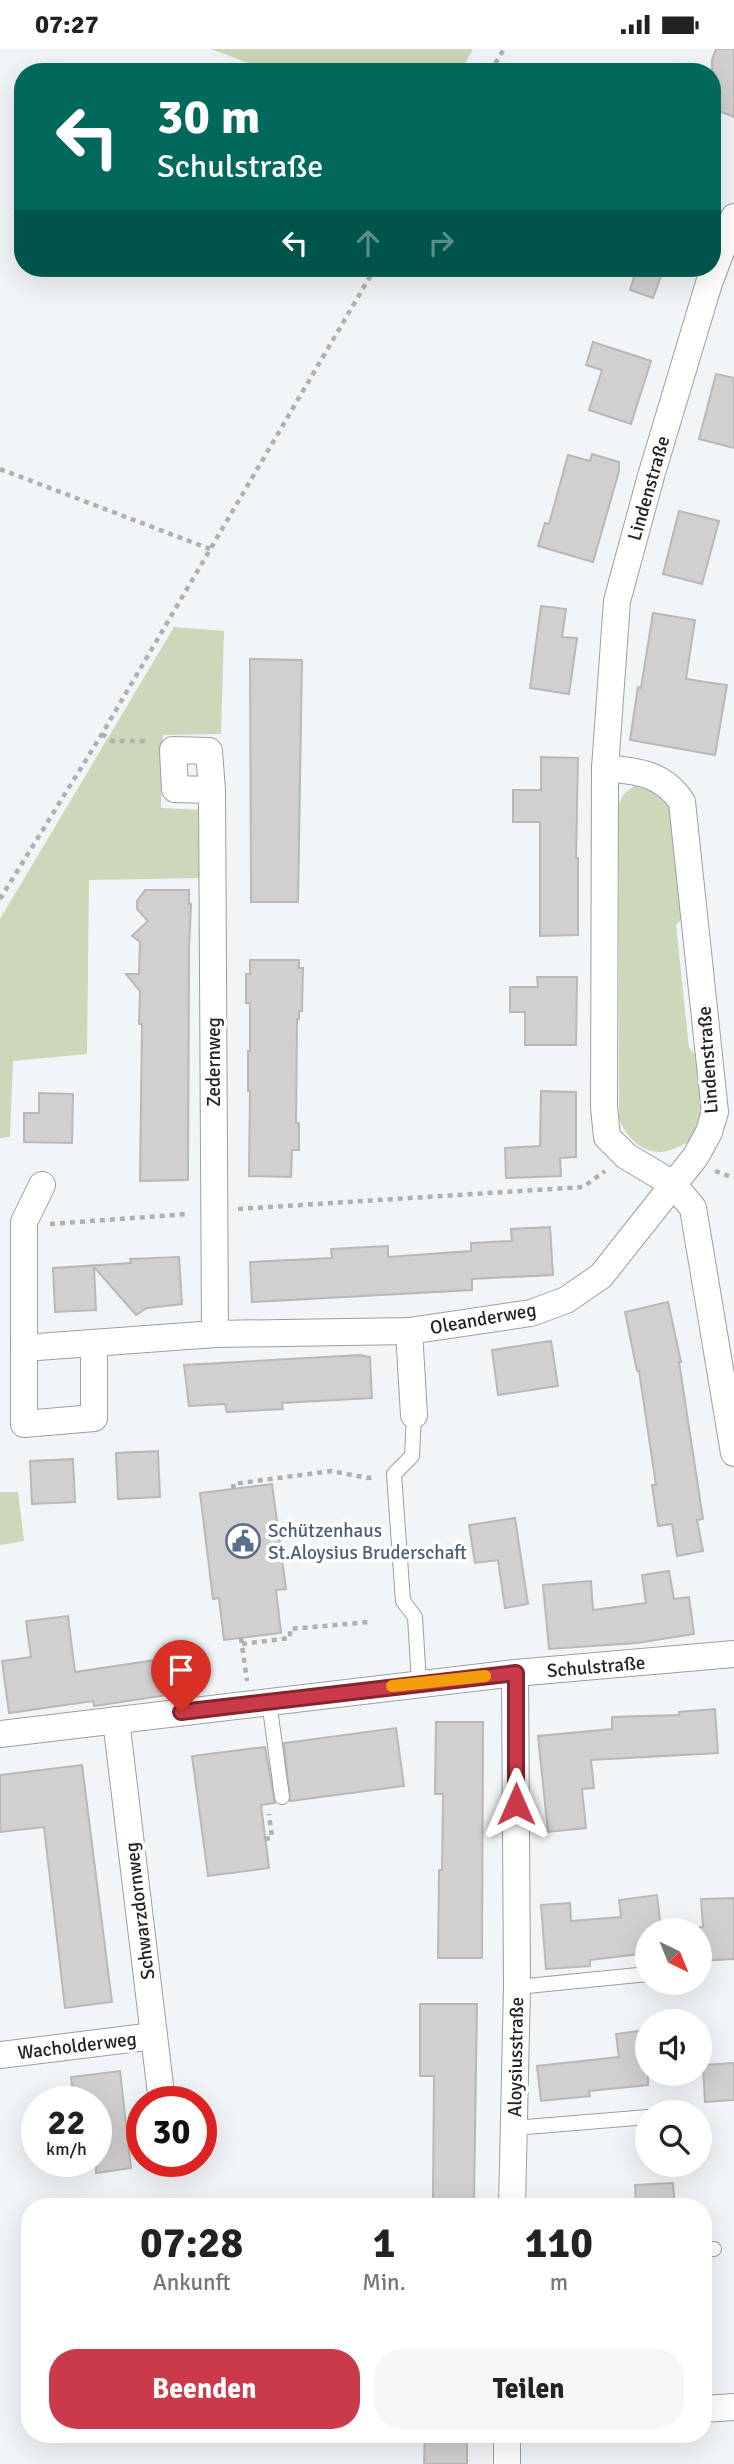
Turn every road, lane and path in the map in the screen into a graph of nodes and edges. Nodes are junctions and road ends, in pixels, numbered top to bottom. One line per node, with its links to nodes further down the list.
1 (734, 218): 2 (street, Lindenstraße)
2 (721, 252)
3 (371, 277): 6 (path)
4 (711, 277): 9 (street, Lindenstraße)
5 (0, 469): 6 (path)
6 (210, 549): 7 (path)
7 (102, 734): 8 (path); 11 (path)
8 (173, 750): 10 (street, Zedernweg); 10 (street)
9 (606, 768): 12 (street, Lindenstraße); 13 (street, Lindenstraße)
10 (212, 790): 15 (street, Zedernweg)
11 (0, 899)
12 (626, 1156): 13 (street, Lindenstraße); 15 (path)
13 (673, 1184): 17 (street, Oleanderweg); 22 (street, Lindenstraße)
14 (41, 1185): 16 (street)
15 (214, 1211): 16 (path); 18 (street, Zedernweg)
16 (24, 1222): 20 (street)
17 (409, 1331): 18 (street, Oleanderweg); 21 (street, Oleanderweg)
18 (215, 1334): 19 (street, Oleanderweg)
19 (94, 1344): 20 (street, Oleanderweg); 20 (street)
20 (24, 1348)
21 (414, 1415): 23 (lane)
22 (734, 1453)
23 (394, 1474): 24 (path); 28 (lane)
24 (234, 1489)
25 (369, 1622): 29 (path)
26 (734, 1654): 27 (street, Schulstraße)
27 (516, 1673): 28 (street, Schulstraße); 34 (street, Aloysiusstraße)
28 (419, 1683): 29 (street, Schulstraße)
29 (259, 1702): 30 (street, Schulstraße); 32 (lane)
30 (116, 1720): 31 (street, Schulstraße); 35 (street, Schwarzdornweg)
31 (0, 1734)
32 (282, 1797)
33 (635, 1975): 34 (lane, Aloysiusstraße)
34 (517, 1987): 39 (street, Aloysiusstraße)
35 (154, 2036): 36 (street, Wacholderweg); 37 (street, Schwarzdornweg)
36 (0, 2055)
37 (160, 2086)
38 (635, 2118): 39 (lane, Aloysiusstraße)
39 (514, 2128): 40 (street, Aloysiusstraße)
40 (512, 2198)
41 (734, 2407): 42 (street)
42 (712, 2408)
43 (507, 2443): 44 (street)
44 (507, 2464)

